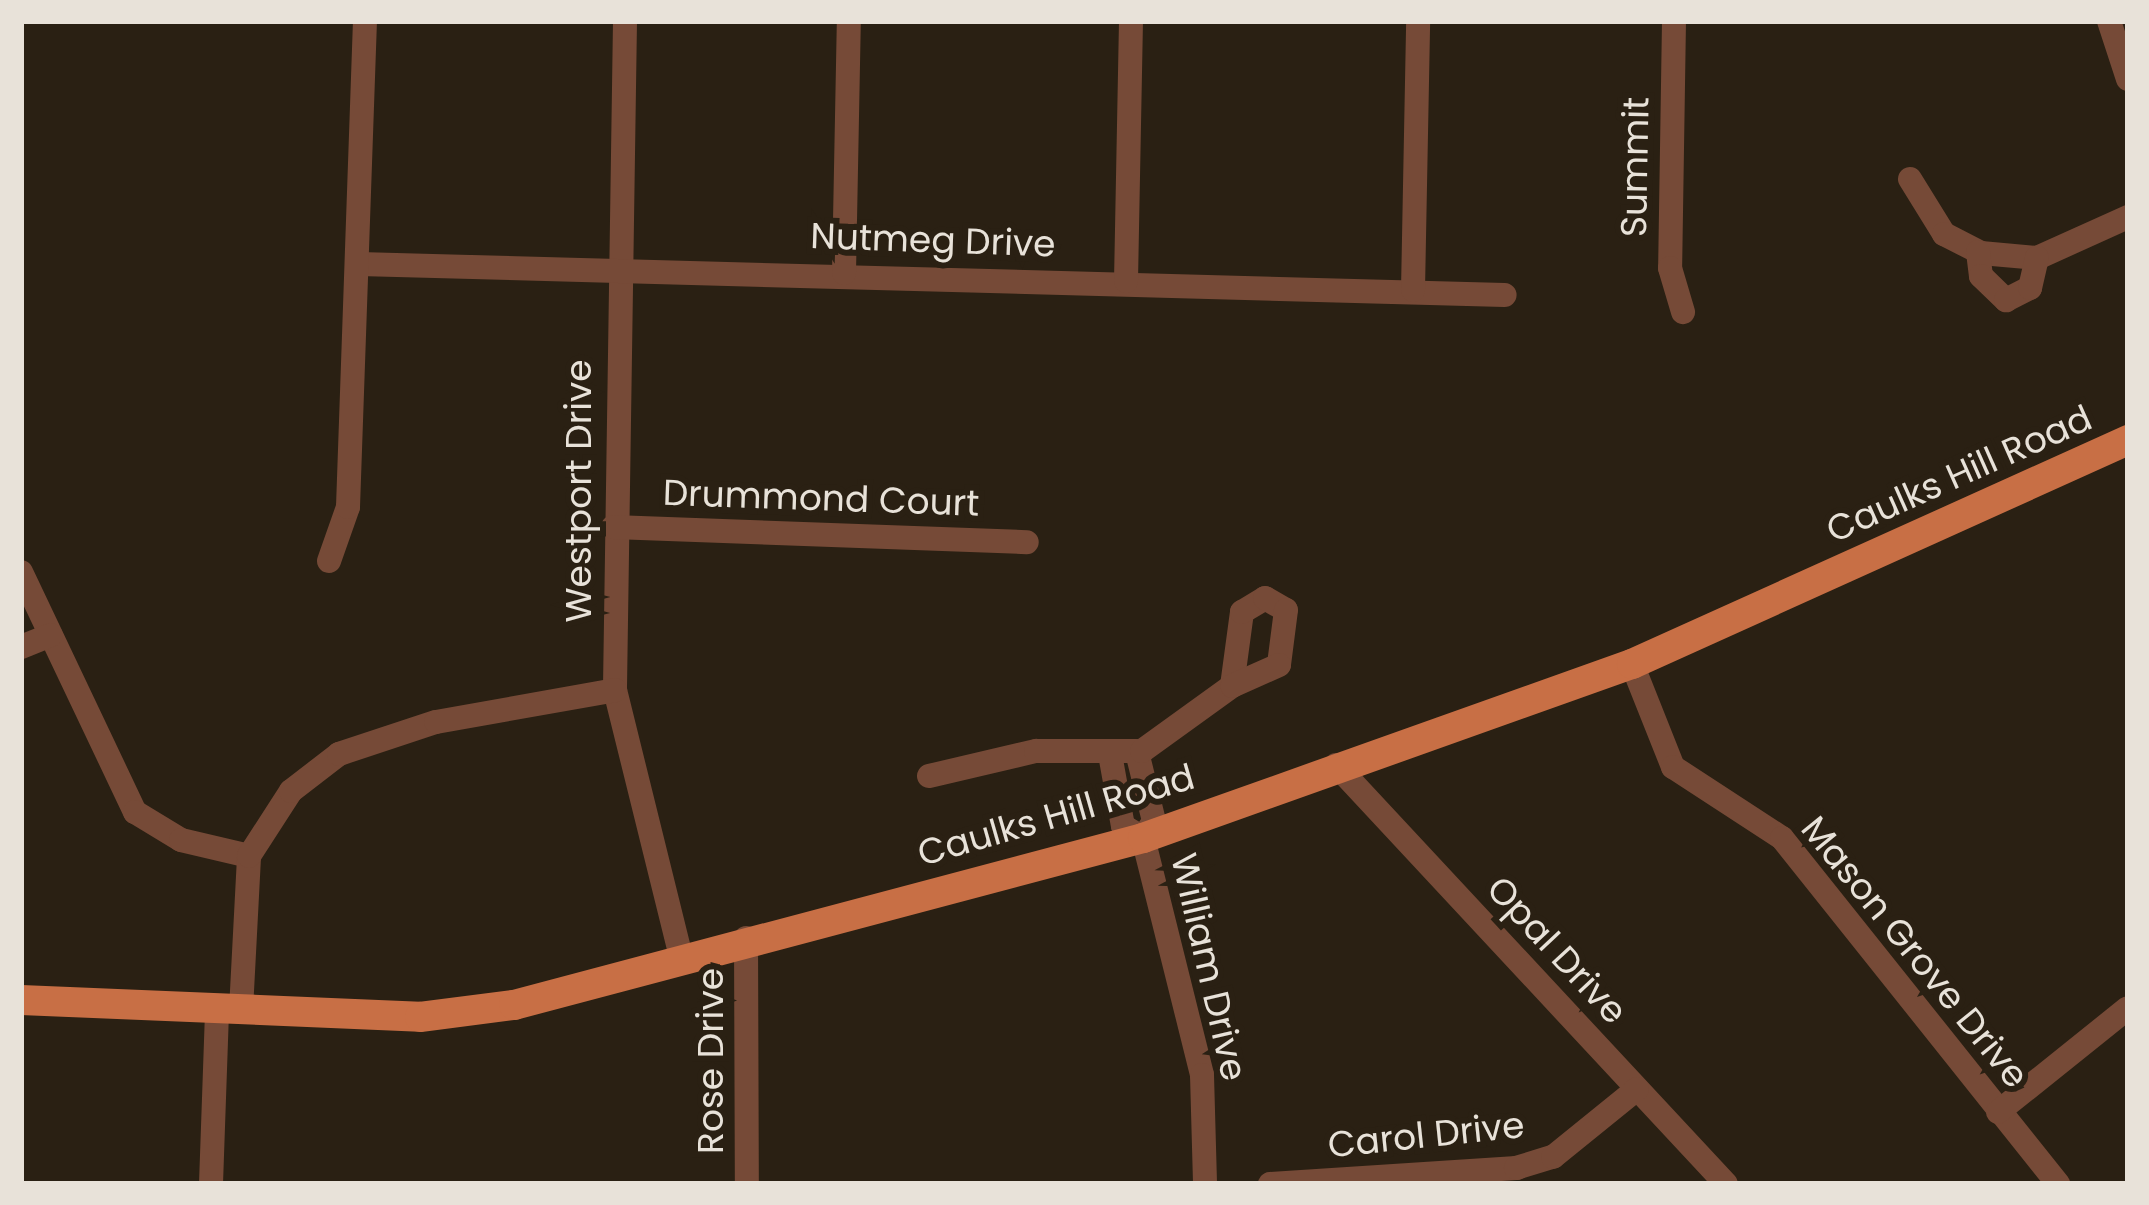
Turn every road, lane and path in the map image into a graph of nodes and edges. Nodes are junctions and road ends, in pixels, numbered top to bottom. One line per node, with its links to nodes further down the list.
1 (364, 21): 13 (street)
2 (625, 21): 14 (street, Westport Drive)
3 (849, 21): 15 (street)
4 (1131, 21): 16 (street)
5 (1418, 21): 17 (street)
6 (1674, 21): 19 (street, Summit)
7 (2109, 21): 8 (street)
8 (2128, 79)
9 (1910, 179): 11 (street)
10 (2128, 217): 12 (street)
11 (1978, 252): 12 (street); 12 (street)
12 (2037, 258)
13 (359, 264): 14 (street, Nutmeg Drive); 23 (street)
14 (618, 270): 15 (street, Nutmeg Drive); 21 (street, Westport Drive)
15 (844, 273): 16 (street, Nutmeg Drive)
16 (1126, 280): 17 (street, Nutmeg Drive)
17 (1413, 290): 18 (street, Nutmeg Drive)
18 (1504, 296)
19 (1683, 313)
20 (2128, 440): 27 (main road, Caulks Hill Road)
21 (613, 527): 22 (street, Drummond Court); 29 (street, Westport Drive)
22 (1027, 542)
23 (329, 561)
24 (21, 572): 25 (street)
25 (51, 635): 26 (street); 35 (street)
26 (21, 647)
27 (1632, 664): 32 (main road, Caulks Hill Road); 42 (street, Mason Grove Drive)
28 (1232, 686): 30 (street)
29 (615, 690): 35 (street); 37 (street, Westport Drive)
30 (1137, 752): 31 (street); 34 (street)
31 (1110, 754): 33 (street); 34 (street)
32 (1336, 765): 34 (main road, Caulks Hill Road); 41 (street, Opal Drive)
33 (929, 776)
34 (1143, 838): 36 (main road, Caulks Hill Road); 45 (street, William Drive)
35 (249, 856): 40 (street)
36 (746, 938): 37 (main road, Caulks Hill Road); 44 (street, Rose Drive)
37 (680, 953): 40 (main road, Caulks Hill Road)
38 (21, 1000): 40 (main road, Caulks Hill Road)
39 (2128, 1008): 42 (street)
40 (229, 1010): 43 (street)
41 (1637, 1089): 46 (street, Carol Drive); 47 (street, Opal Drive)
42 (1999, 1112): 48 (street, Mason Grove Drive)
43 (212, 1184)
44 (747, 1184)
45 (1205, 1184)
46 (1270, 1184)
47 (1726, 1184)
48 (2058, 1184)

